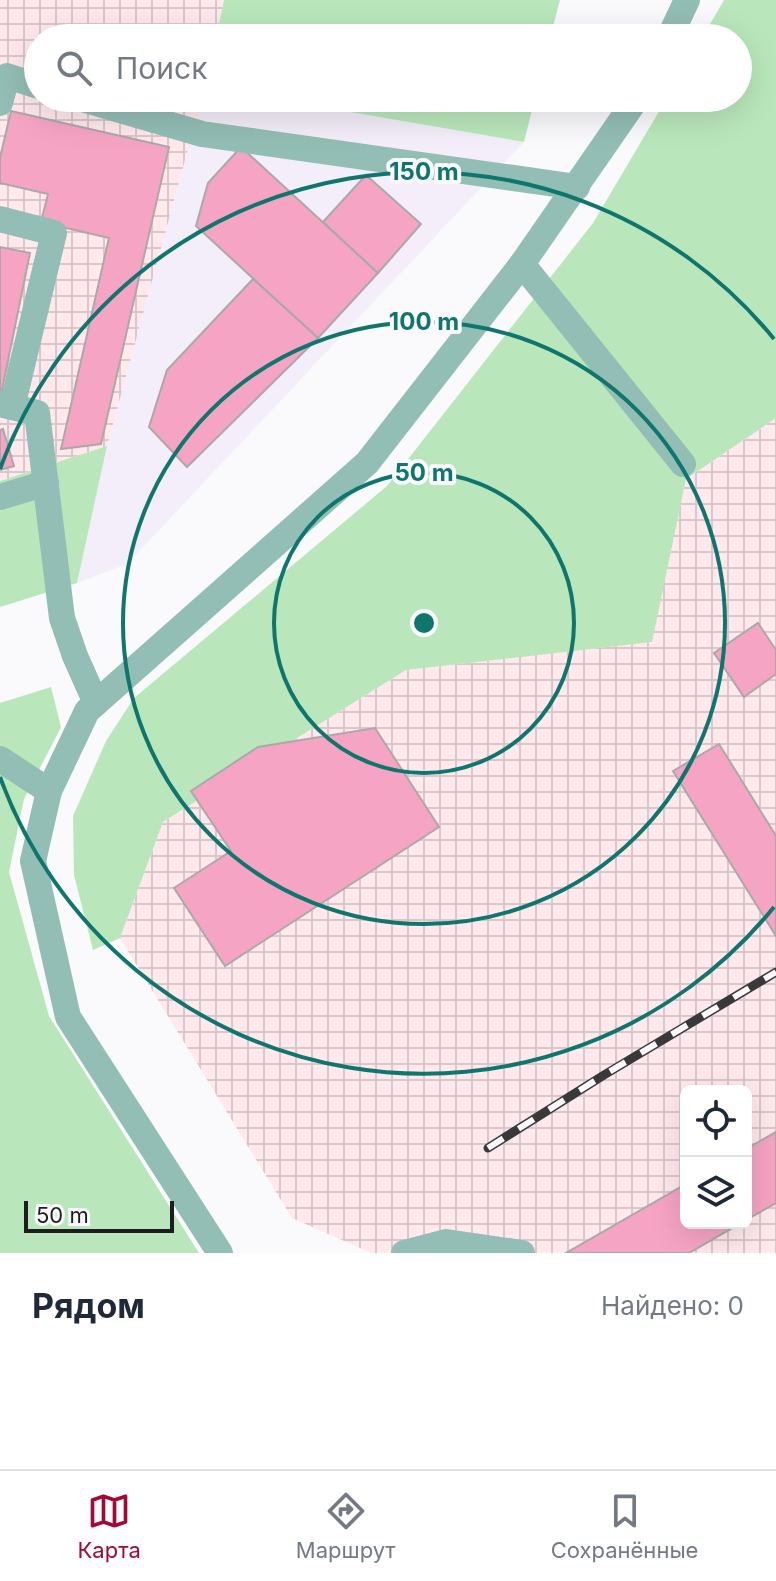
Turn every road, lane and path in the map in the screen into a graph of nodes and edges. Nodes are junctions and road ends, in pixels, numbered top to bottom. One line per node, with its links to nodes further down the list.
1 (687, 0): 2 (street)
2 (676, 24)
3 (24, 81): 4 (street)
4 (0, 103)
5 (127, 112): 7 (street)
6 (628, 112): 7 (street)
7 (577, 187): 9 (street)
8 (0, 219): 10 (street)
9 (522, 264): 11 (street); 14 (street)
10 (6, 405): 12 (street)
11 (683, 464)
12 (46, 483): 13 (street); 14 (street)
13 (0, 497)
14 (96, 703): 16 (street)
15 (0, 759): 16 (street)
16 (49, 791): 17 (street)
17 (220, 1253)
18 (404, 1253): 19 (street)
19 (522, 1253)

